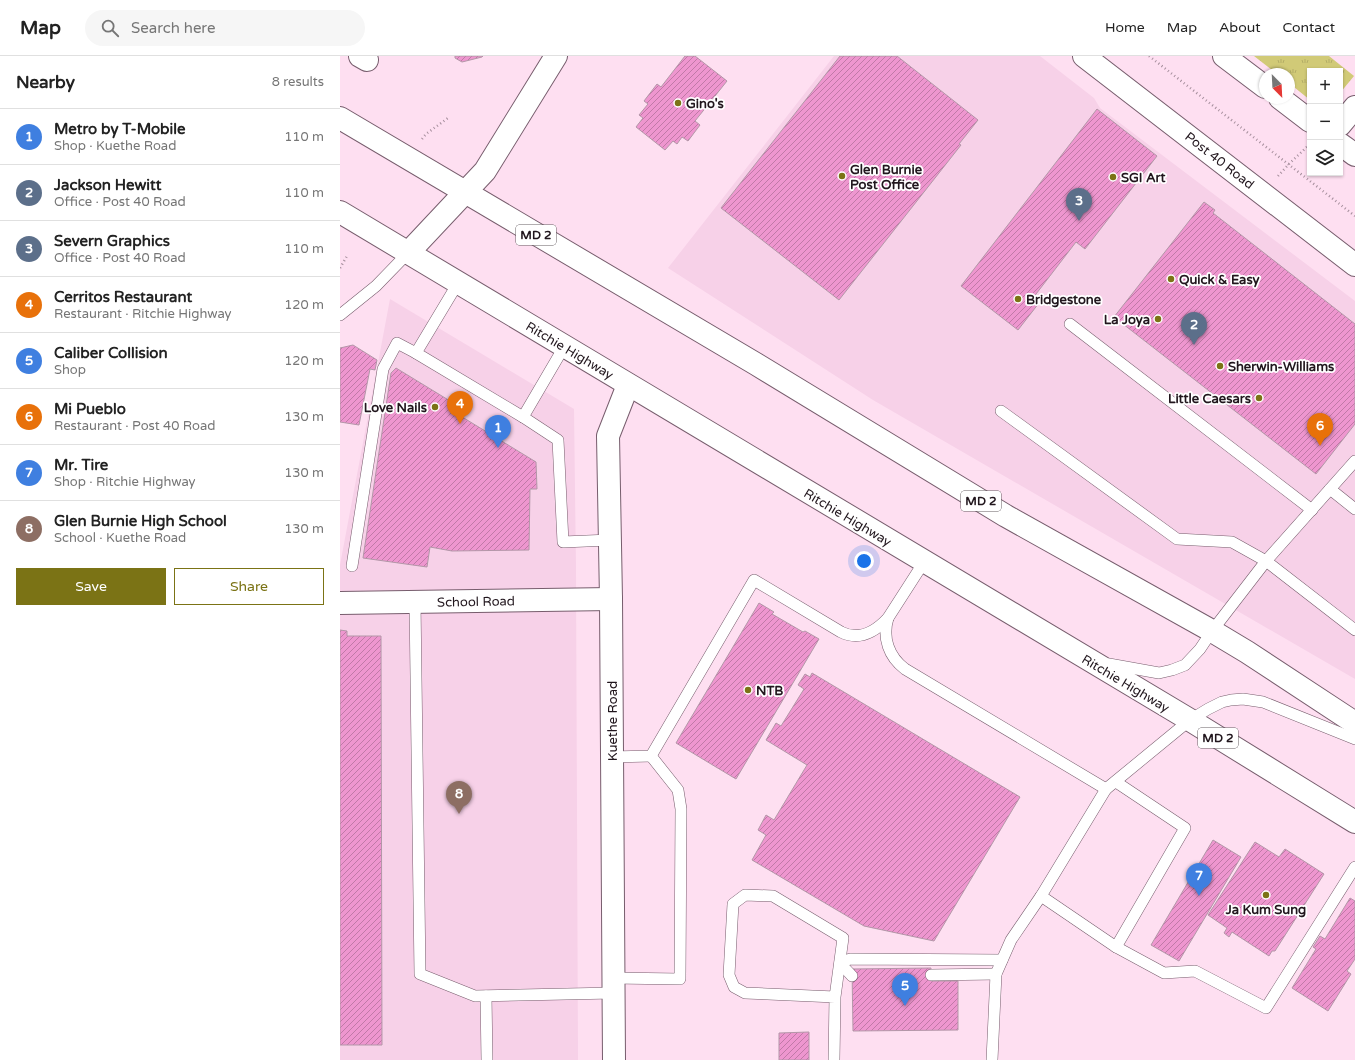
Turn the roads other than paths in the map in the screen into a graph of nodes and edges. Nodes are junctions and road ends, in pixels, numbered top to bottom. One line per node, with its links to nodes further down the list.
1 (556, 56): 12 (main road)
2 (1084, 56): 15 (main road, Post 40 Road)
3 (1224, 56): 4 (main road)
4 (1259, 82)
5 (1288, 104): 8 (main road)
6 (1355, 107): 9 (main road)
7 (340, 118): 12 (main road, MD 2)
8 (1307, 119)
9 (1343, 122)
10 (1343, 146): 11 (main road)
11 (1355, 155)
12 (465, 193): 14 (main road); 37 (main road, MD 2)
13 (340, 212): 14 (main road, Ritchie Highway / MD 2)
14 (408, 253): 16 (main road, Ritchie Highway / MD 2); 17 (lane)
15 (1355, 265)
16 (458, 283): 19 (main road, Ritchie Highway / MD 2); 20 (lane)
17 (340, 315)
18 (1070, 324): 27 (lane)
19 (564, 347): 21 (main road, Ritchie Highway / MD 2); 23 (lane)
20 (416, 352): 23 (lane); 31 (lane)
21 (628, 385): 28 (main road, Kuethe Road); 30 (main road, Ritchie Highway / MD 2)
22 (1001, 411): 29 (lane)
23 (523, 417): 28 (lane)
24 (1355, 462): 25 (lane)
25 (1330, 489): 26 (lane); 27 (lane)
26 (1355, 509)
27 (1312, 510): 29 (lane)
28 (610, 540): 32 (main road, Kuethe Road)
29 (1266, 561): 36 (lane); 37 (lane)
30 (924, 562): 35 (lane); 38 (main road, Ritchie Highway / MD 2)
31 (352, 566)
32 (611, 599): 33 (main road, School Road); 43 (main road, Kuethe Road)
33 (415, 602): 34 (main road, School Road); 56 (lane)
34 (340, 603)
35 (888, 618): 42 (lane); 45 (lane)
36 (1355, 630)
37 (1212, 631): 38 (lane); 40 (main road, MD 2)
38 (1079, 655): 39 (main road, Ritchie Highway / MD 2)
39 (1190, 720): 41 (lane); 44 (lane); 46 (main road, Ritchie Highway / MD 2)
40 (1355, 723)
41 (1355, 739)
42 (651, 756): 43 (lane); 55 (lane)
43 (612, 757): 55 (main road, Kuethe Road)
44 (1116, 782): 45 (lane); 49 (lane)
45 (1106, 789): 48 (lane)
46 (1355, 822)
47 (1355, 867): 49 (lane)
48 (1041, 896): 49 (lane); 50 (lane)
49 (1116, 947)
50 (1002, 960): 51 (lane); 52 (lane)
51 (840, 963): 54 (lane); 57 (lane); 57 (lane)
52 (996, 974): 53 (lane); 61 (lane)
53 (931, 975)
54 (852, 976)
55 (613, 986): 56 (lane); 59 (main road, Kuethe Road)
56 (486, 996): 58 (lane)
57 (835, 997): 60 (lane)
58 (487, 1060)
59 (614, 1060)
60 (834, 1060)
61 (992, 1060)

